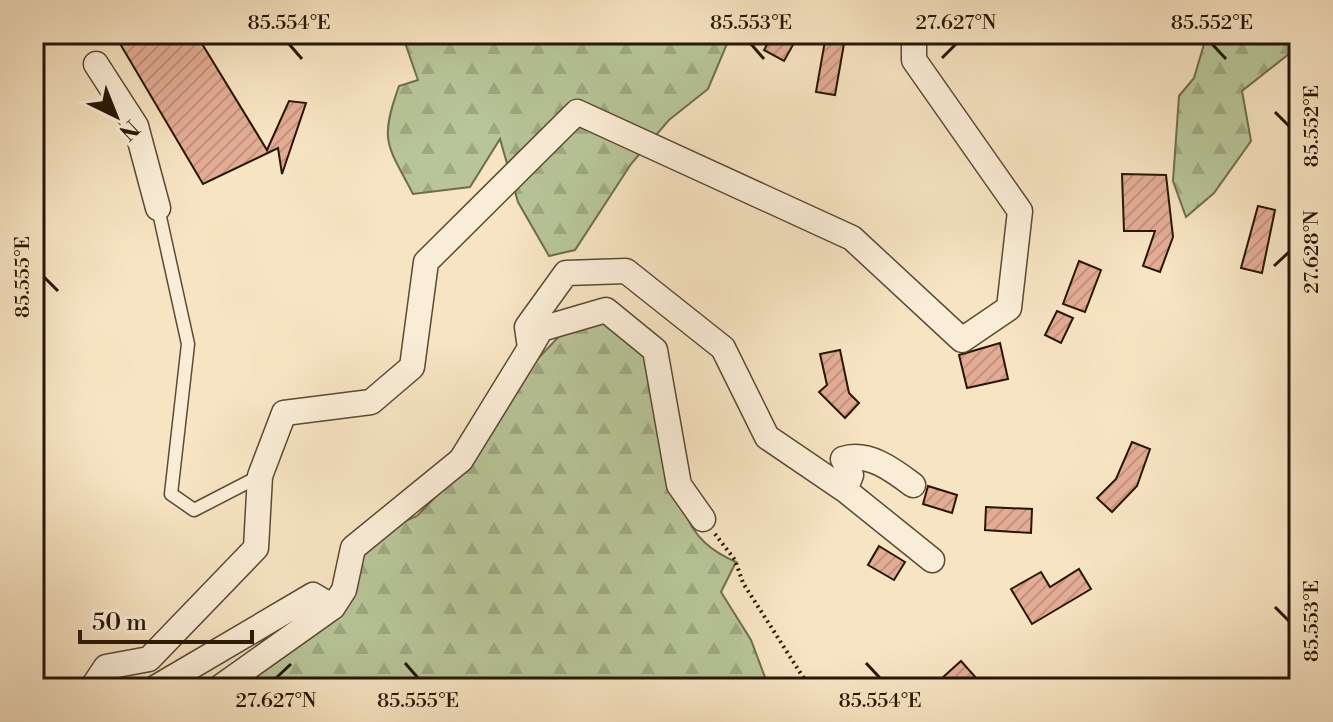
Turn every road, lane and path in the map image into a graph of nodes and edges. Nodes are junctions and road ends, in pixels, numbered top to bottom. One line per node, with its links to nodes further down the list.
1 (914, 34): 5 (street)
2 (96, 64): 3 (street)
3 (158, 208): 5 (lane)
4 (530, 348): 7 (street); 8 (street); 10 (street)
5 (260, 476): 11 (street)
6 (913, 485): 7 (street)
7 (845, 490): 9 (street)
8 (703, 519): 14 (path)
9 (932, 560)
10 (333, 607): 12 (street); 13 (street)
11 (92, 688)
12 (155, 688)
13 (219, 688)
14 (810, 688)

